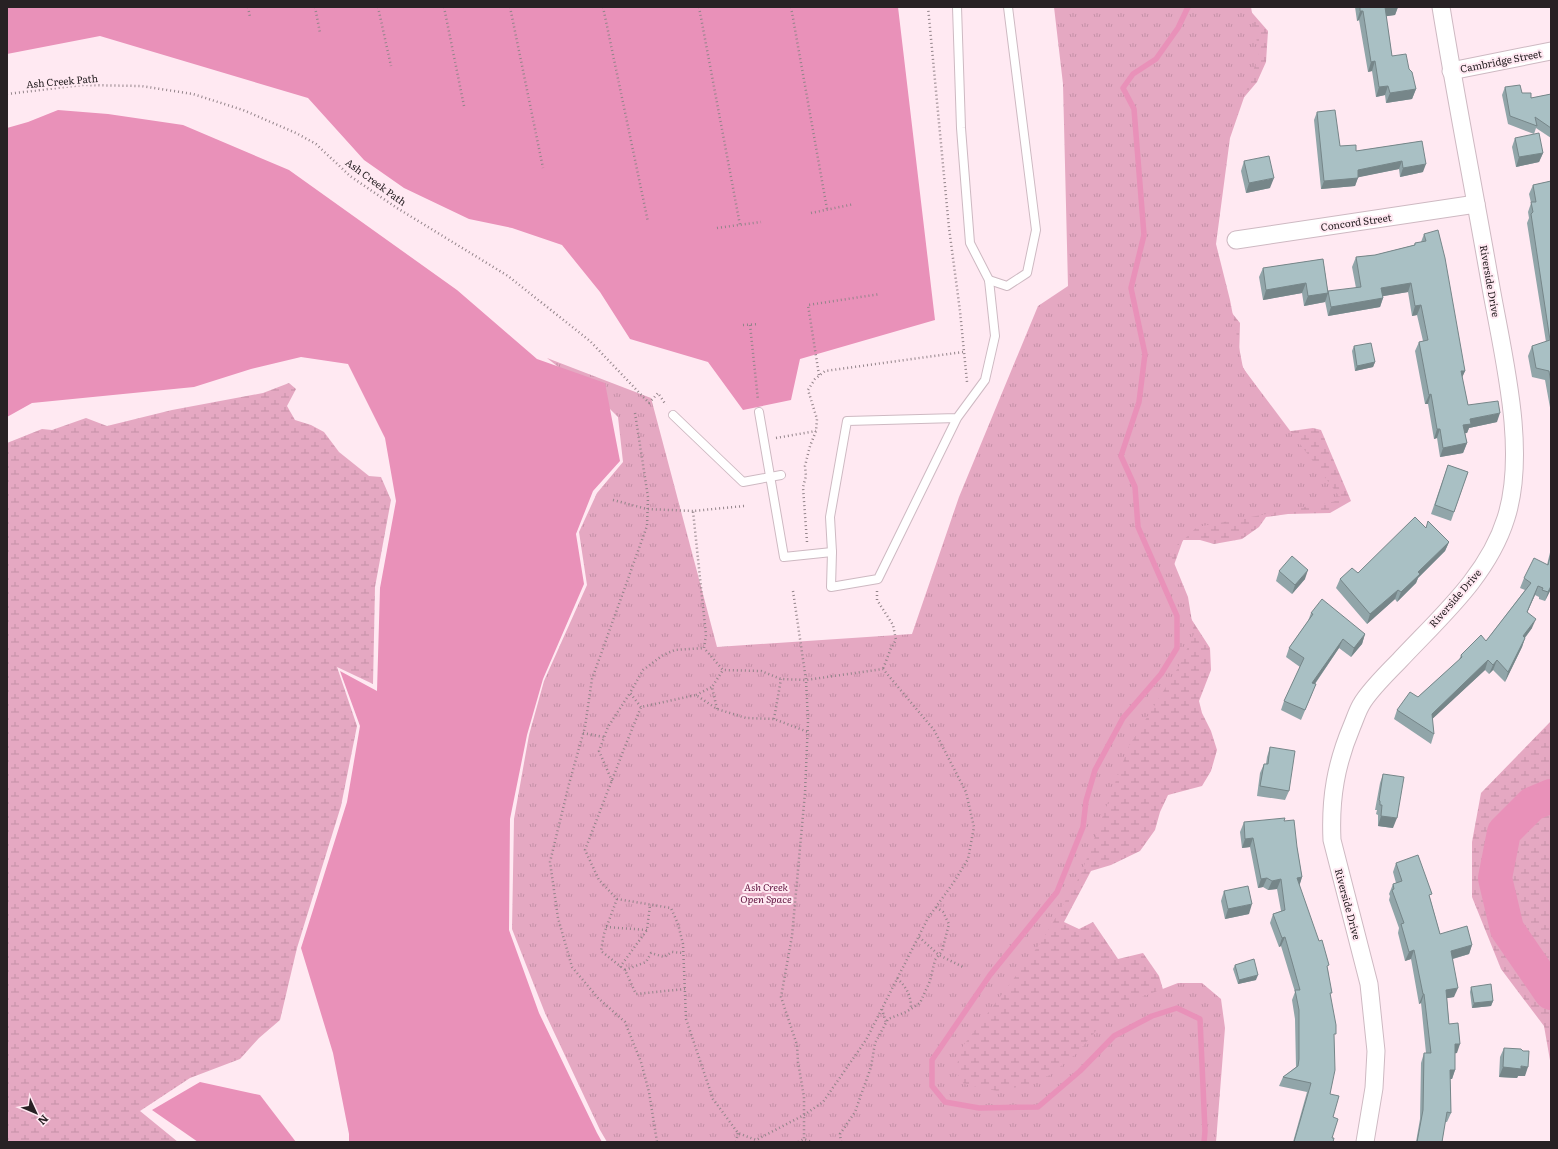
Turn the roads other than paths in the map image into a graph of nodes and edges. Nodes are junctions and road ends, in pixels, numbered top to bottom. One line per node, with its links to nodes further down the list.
1 (957, 7): 8 (lane)
2 (1008, 7): 8 (lane)
3 (1441, 7): 5 (street, Riverside Drive)
4 (1551, 51): 5 (street, Cambridge Street)
5 (1452, 71): 6 (street, Riverside Drive)
6 (1476, 204): 7 (street, Concord Street); 15 (street, Riverside Drive)
7 (1236, 240)
8 (989, 280): 11 (lane)
9 (759, 412): 13 (lane)
10 (673, 415): 13 (lane)
11 (957, 418): 14 (lane); 14 (lane)
12 (781, 475): 13 (lane)
13 (770, 478): 14 (lane)
14 (832, 552)
15 (1366, 1142)

